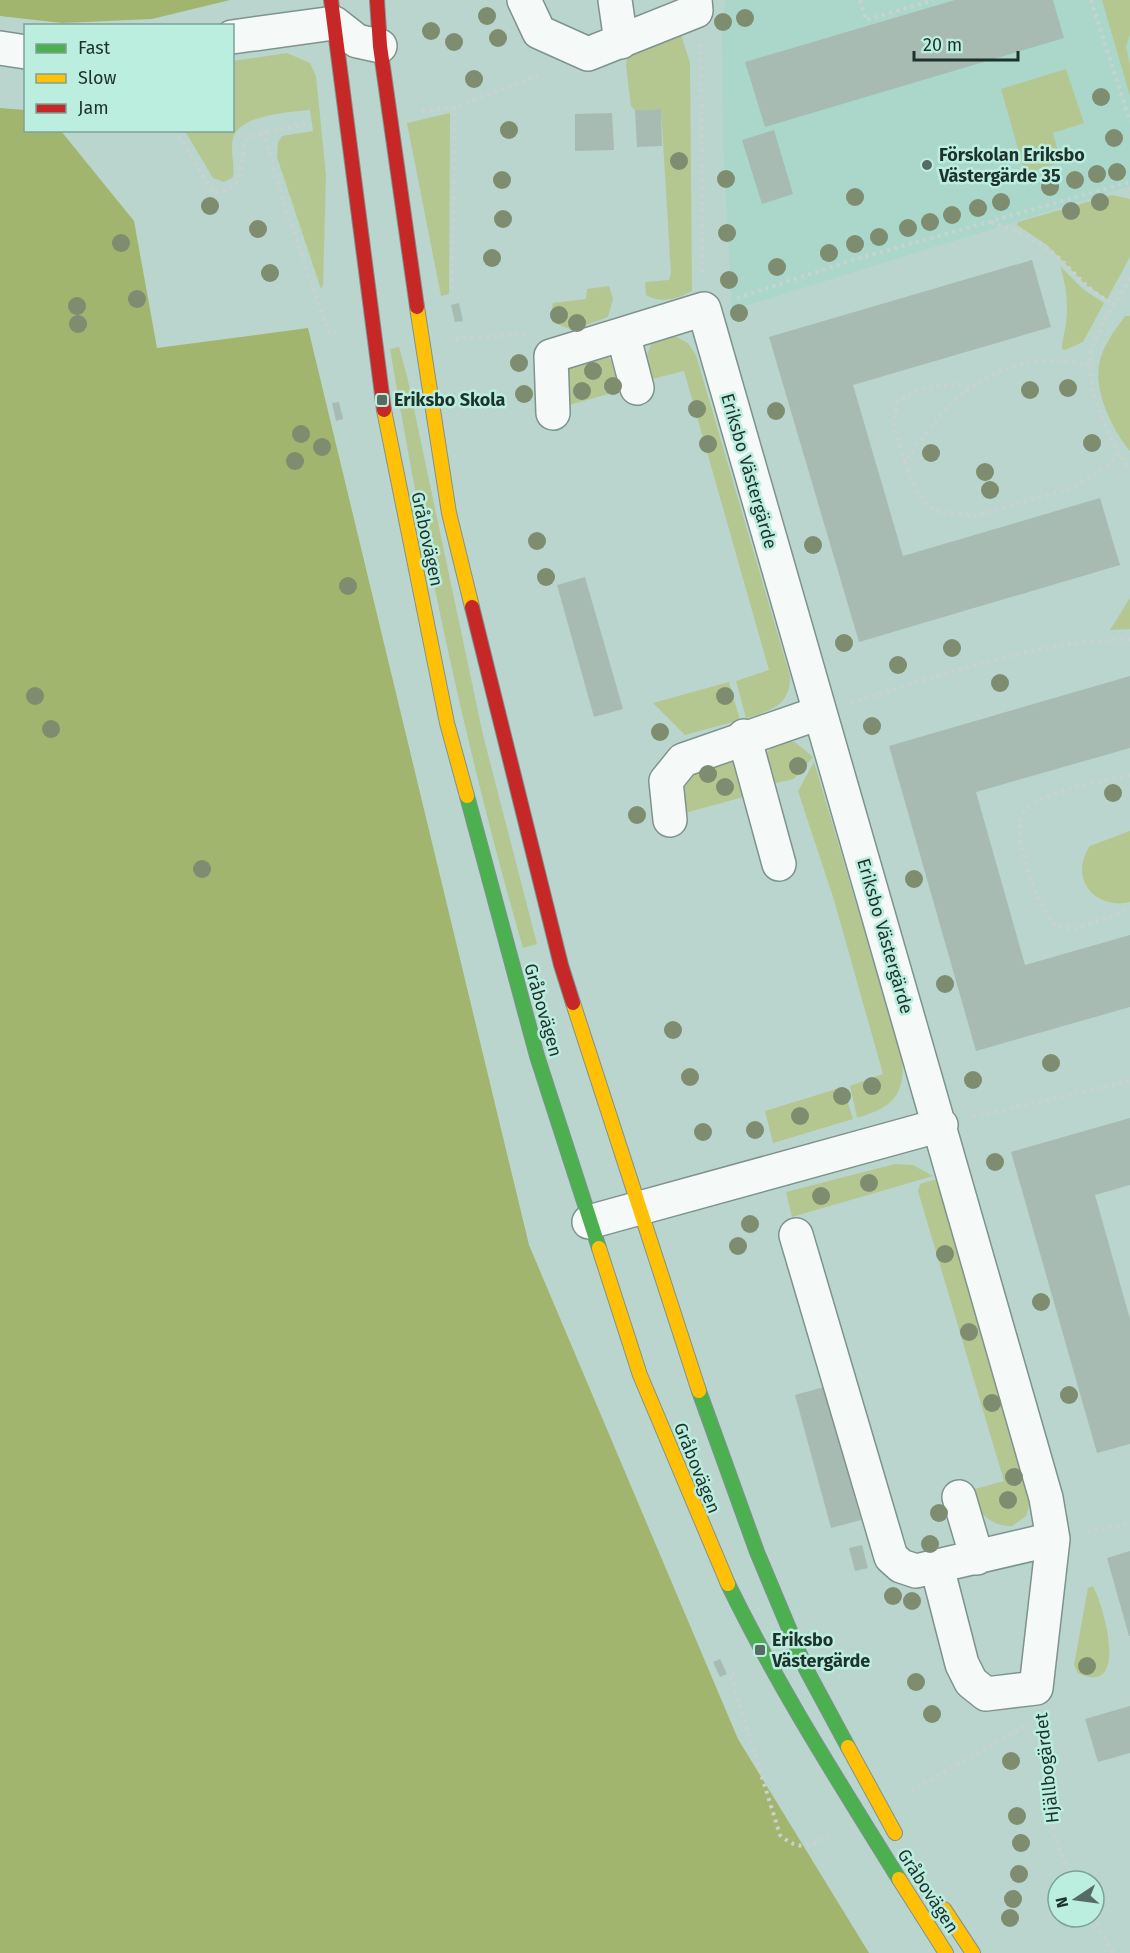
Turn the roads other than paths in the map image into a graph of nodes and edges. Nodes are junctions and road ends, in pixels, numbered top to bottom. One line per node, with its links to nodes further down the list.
1 (377, 0): 8 (main road, Gråbovägen)
2 (524, 0): 7 (street)
3 (615, 0): 7 (street)
4 (696, 5): 7 (street)
5 (333, 12): 6 (street); 8 (street); 20 (main road, Gråbovägen)
6 (234, 37)
7 (621, 42)
8 (380, 46): 19 (main road, Gråbovägen)
9 (0, 48): 10 (street)
10 (24, 52)
11 (623, 334): 12 (street); 13 (street); 14 (street, Eriksbo Västergärde)
12 (637, 388)
13 (553, 413)
14 (819, 713): 15 (street); 18 (street, Eriksbo Västergärde)
15 (744, 736): 16 (street); 17 (street)
16 (670, 820)
17 (779, 864)
18 (940, 1125): 19 (street); 23 (street, Eriksbo Västergärde)
19 (642, 1210): 20 (street); 26 (main road, Gråbovägen)
20 (589, 1222): 28 (main road, Gråbovägen)
21 (796, 1235): 25 (street)
22 (959, 1497): 24 (street)
23 (1053, 1539): 24 (street); 25 (street, Eriksbo Västergärde)
24 (977, 1558): 25 (street)
25 (937, 1567)
26 (905, 1849)
27 (936, 1896): 29 (main road, Gråbovägen)
28 (946, 1953)
29 (973, 1953)

